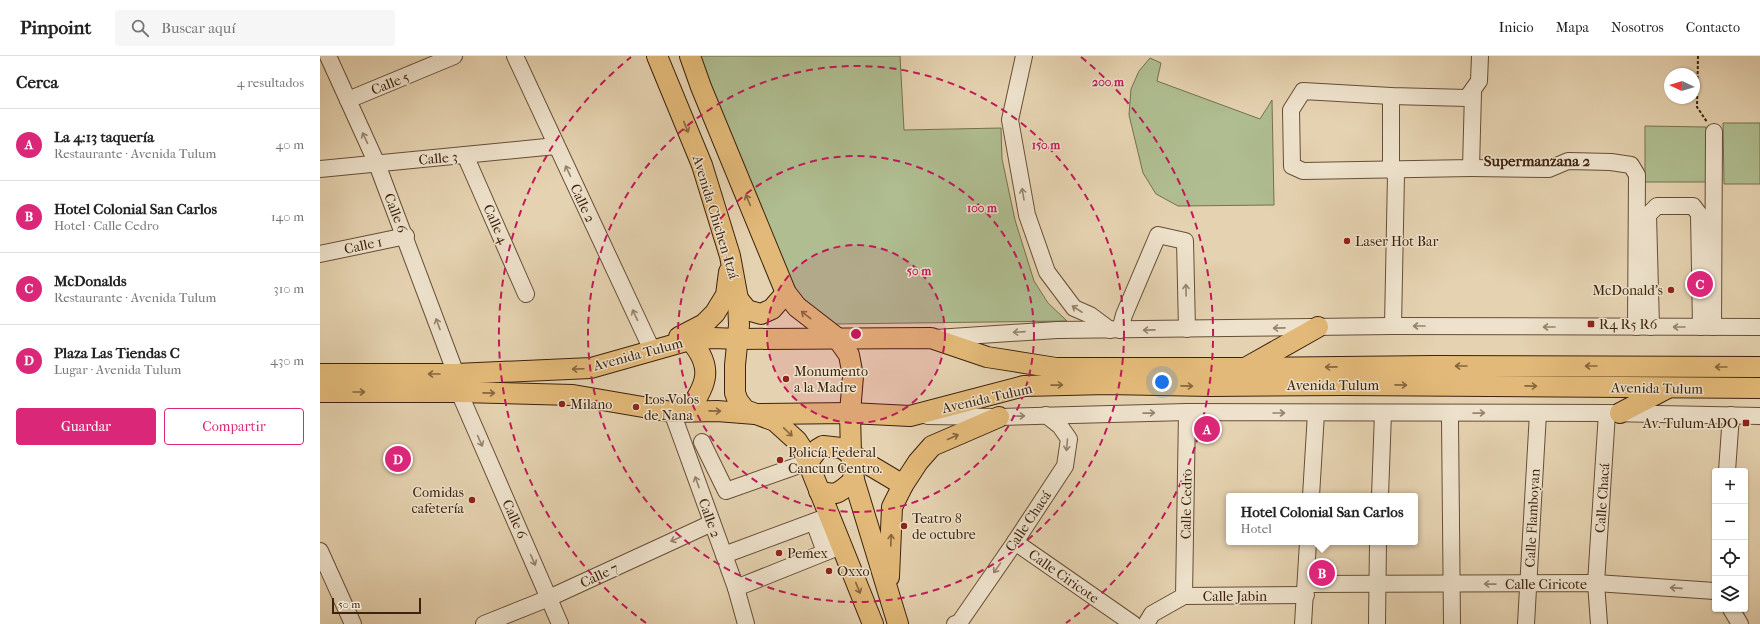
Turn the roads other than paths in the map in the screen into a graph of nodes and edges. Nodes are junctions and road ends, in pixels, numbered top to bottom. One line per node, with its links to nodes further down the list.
1 (328, 56): 12 (street, Calle 6)
2 (454, 56): 12 (street, Calle 5)
3 (515, 56): 14 (street, Calle 2)
4 (657, 56): 9 (main road, Avenida Chichen-Itzá)
5 (690, 56): 8 (main road)
6 (1024, 56): 32 (street, one-way to 6)
7 (1480, 56): 10 (street)
8 (701, 87): 9 (main road); 23 (main road, one-way to 8)
9 (672, 90): 22 (main road, Avenida Chichen-Itzá, one-way to 22)
10 (1473, 92): 11 (street); 17 (street)
11 (1391, 96): 19 (street); 19 (street)
12 (348, 100): 16 (street, Calle 6, one-way to 12)
13 (1714, 132): 29 (street)
14 (556, 146): 15 (street, Calle 3); 37 (street, Calle 2, one-way to 14)
15 (465, 155): 16 (street, Calle 3); 24 (street, Calle 4)
16 (377, 164): 18 (street, Calle 3); 20 (street, Calle 6)
17 (1471, 168): 19 (street); 28 (street)
18 (320, 169)
19 (1391, 170): 26 (street)
20 (406, 236): 21 (street, Calle 1); 41 (street, Calle 6, one-way to 20)
21 (320, 254)
22 (730, 256): 25 (main road, Avenida Chichen-Itzá); 37 (main road)
23 (786, 293): 25 (main road); 33 (main road, one-way to 23)
24 (526, 294)
25 (738, 299): 35 (main road, Avenida Chichen-Itzá)
26 (1393, 326): 27 (street, Avenida Tulum); 28 (street, Avenida Tulum, one-way to 26)
27 (1318, 327): 31 (street, Avenida Tulum, one-way to 31); 39 (main road)
28 (1643, 327): 29 (street, Avenida Tulum, one-way to 28); 29 (street)
29 (1707, 327): 30 (street, Avenida Tulum)
30 (1760, 328)
31 (1187, 329): 32 (street, Avenida Tulum, one-way to 32); 32 (street, one-way to 32)
32 (1115, 330): 34 (street, Avenida Tulum, one-way to 34)
33 (837, 338): 34 (main road, Avenida Tulum); 35 (main road, Avenida Tulum); 52 (main road)
34 (931, 338): 39 (main road, Avenida Tulum)
35 (739, 339): 36 (main road, Avenida Tulum); 51 (main road, Avenida Chichen-Itzá)
36 (690, 340): 37 (main road, Avenida Tulum); 45 (main road)
37 (652, 350): 41 (main road, Avenida Tulum, one-way to 41)
38 (1760, 367): 39 (main road, Avenida Tulum, one-way to 39)
39 (1245, 368)
40 (320, 374): 41 (main road, Avenida Tulum, one-way to 40)
41 (458, 383): 44 (main road, Avenida Tulum, one-way to 41); 45 (main road, Avenida Tulum, one-way to 45); 86 (street, Calle 6, one-way to 86)
42 (1668, 388): 43 (main road, Avenida Tulum); 50 (main road); 55 (main road, Avenida Tulum, one-way to 42)
43 (1760, 388)
44 (320, 392)
45 (680, 412): 51 (main road, Avenida Tulum, one-way to 51); 69 (street, Calle 2, one-way to 45)
46 (1188, 412): 47 (street, Avenida Tulum, one-way to 47); 53 (street, Avenida Tulum, one-way to 46); 85 (street, Calle Cedro)
47 (1316, 413): 48 (street, Avenida Tulum); 66 (street)
48 (1383, 413): 49 (street, Avenida Tulum, one-way to 49); 67 (street)
49 (1538, 413): 50 (street, Avenida Tulum); 80 (street, Calle Flamboyan)
50 (1613, 413): 54 (street, Avenida Tulum); 78 (street, Calle Chacá)
51 (755, 414): 52 (main road, Avenida Tulum); 61 (main road, Avenida Chichen-Itzá, one-way to 61)
52 (850, 414): 55 (main road, Avenida Tulum); 60 (main road)
53 (1046, 415): 57 (street, Avenida Tulum, one-way to 53); 70 (street, Calle Chacá, one-way to 70)
54 (1731, 415): 56 (street, Avenida Tulum); 62 (street)
55 (910, 416): 57 (street, Avenida Tulum)
56 (1760, 416)
57 (999, 417): 64 (main road, one-way to 57)
58 (1450, 420): 77 (street)
59 (702, 442): 61 (street)
60 (851, 454): 61 (main road); 63 (main road); 64 (main road)
61 (808, 462): 65 (main road, Avenida Chichen-Itzá)
62 (1727, 468)
63 (854, 480): 65 (main road); 84 (main road)
64 (903, 485): 84 (main road, one-way to 64)
65 (819, 491): 68 (main road, Avenida Chichen-Itzá)
66 (1311, 493)
67 (1380, 493)
68 (822, 519): 73 (main road, Avenida Chichen-Itzá); 75 (street)
69 (712, 523): 75 (street, Calle 2); 86 (street, Calle 7, one-way to 86)
70 (1015, 542): 94 (street, Calle Chacá, one-way to 94); 95 (street, Calle Ciricote)
71 (1308, 545): 82 (street)
72 (1378, 545): 79 (street)
73 (833, 549): 81 (street); 92 (main road, Avenida Chichen-Itzá, one-way to 92)
74 (320, 551): 76 (street)
75 (728, 554): 81 (street, Calle 2)
76 (326, 582): 89 (street)
77 (1453, 583): 79 (street, Calle Ciricote); 80 (street, Calle Ciricote, one-way to 77); 99 (street)
78 (1596, 583): 80 (street, Calle Ciricote); 83 (street, Calle Ciricote, one-way to 78); 101 (street, Calle Chacá)
79 (1376, 584): 82 (street, Calle Jabin); 98 (street)
80 (1529, 585): 100 (street, Calle Flamboyan)
81 (741, 586): 88 (street, Calle 2)
82 (1306, 590): 85 (street, Calle Jabin); 97 (street)
83 (1712, 591)
84 (889, 593): 93 (main road)
85 (1184, 596): 96 (street, Calle Jabin)
86 (549, 598): 90 (street, Calle 7); 91 (street, Calle 6)
87 (1733, 612): 102 (street)
88 (741, 622)
89 (353, 624)
90 (484, 624)
91 (560, 624)
92 (873, 624)
93 (898, 624)
94 (955, 624)
95 (1133, 624)
96 (1146, 624)
97 (1303, 624)
98 (1377, 624)
99 (1452, 624)
100 (1526, 624)
101 (1599, 624)
102 (1740, 624)

